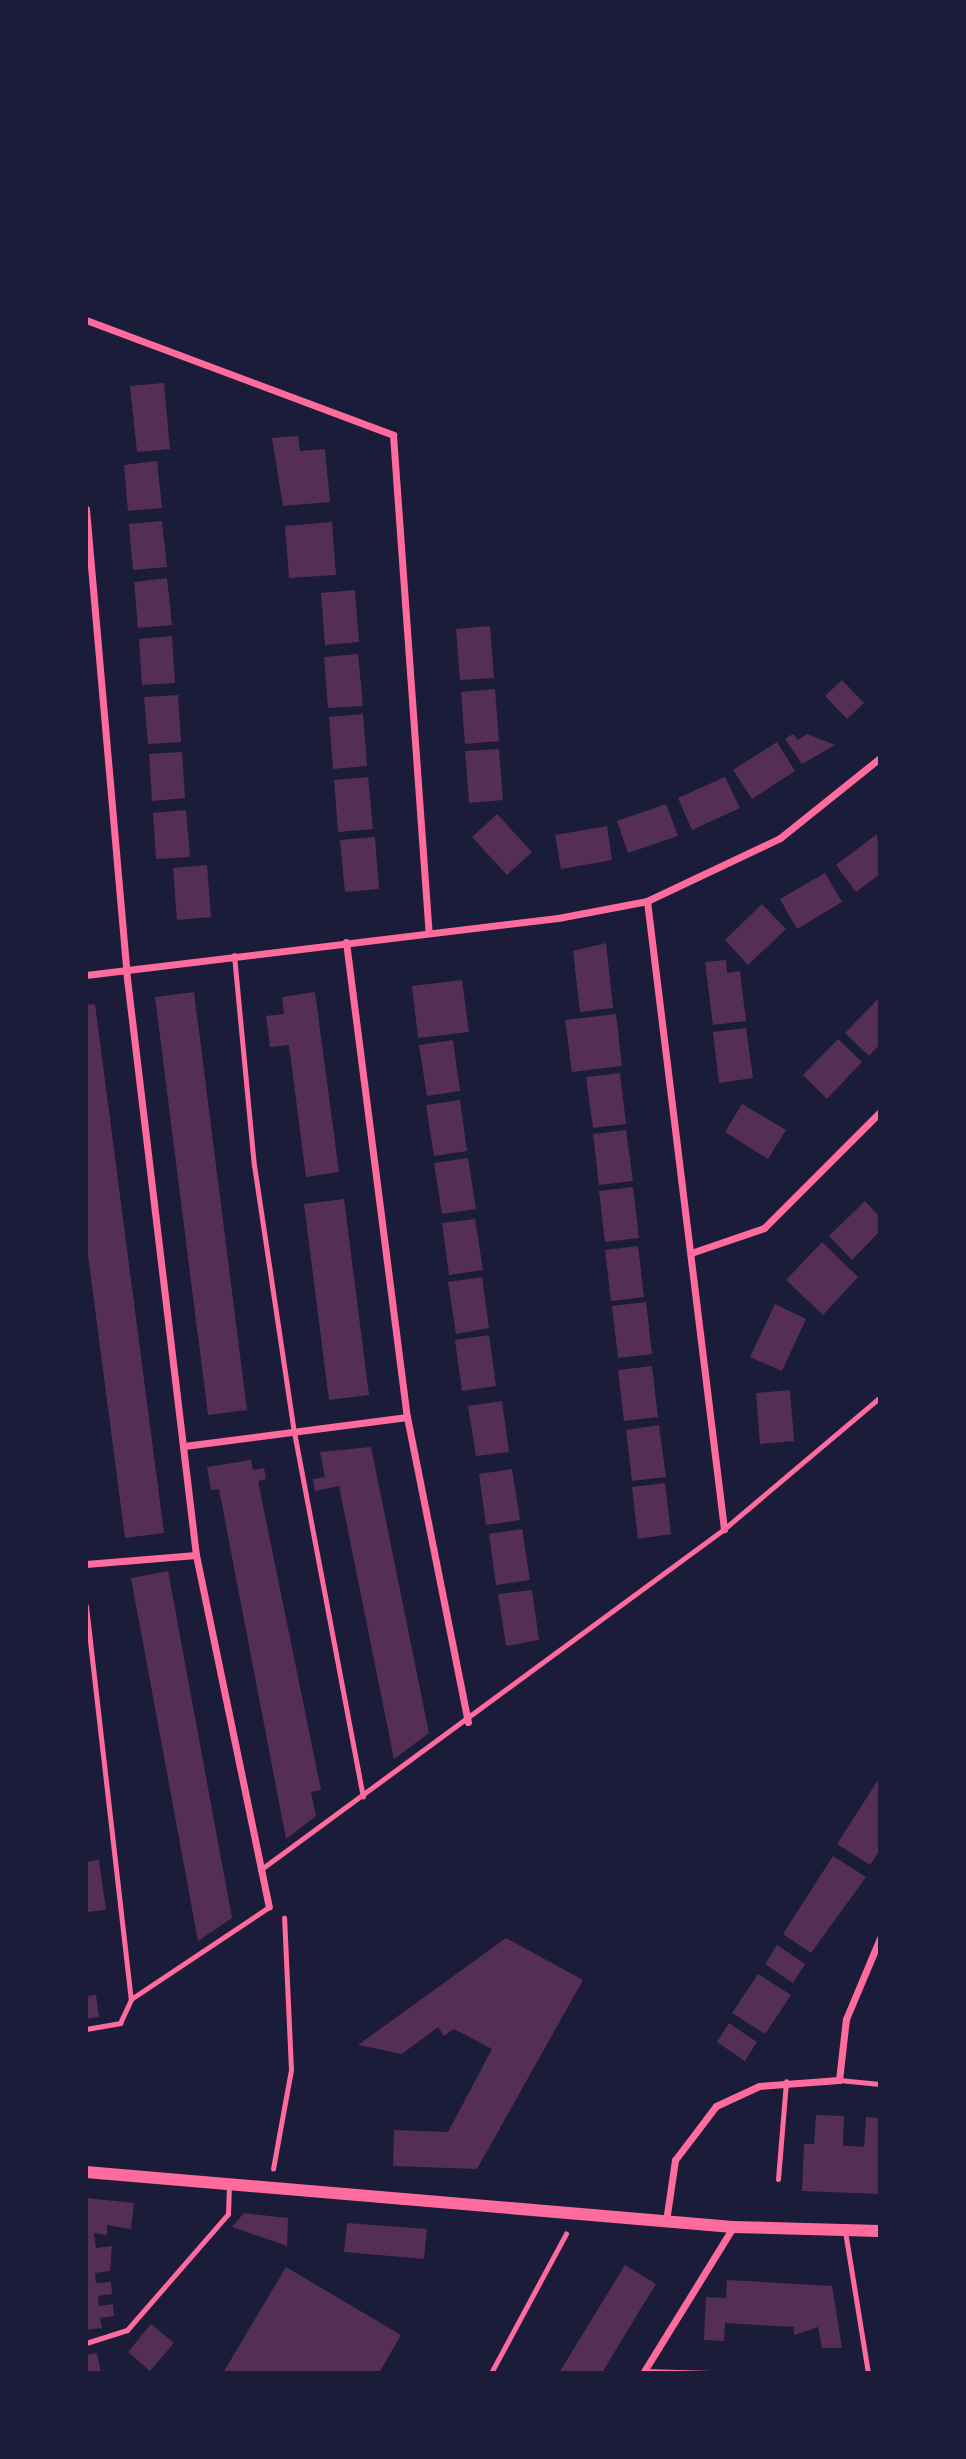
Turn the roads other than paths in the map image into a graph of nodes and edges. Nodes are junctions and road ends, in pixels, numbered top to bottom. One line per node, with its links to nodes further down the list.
1 (86, 320): 5 (street)
2 (86, 509): 8 (street)
3 (880, 758): 4 (street)
4 (647, 901): 5 (street); 11 (street)
5 (429, 933): 6 (street)
6 (346, 942): 7 (street); 13 (street)
7 (234, 955): 8 (street); 14 (lane)
8 (126, 970): 9 (street); 15 (street)
9 (86, 975)
10 (880, 1112): 11 (street)
11 (691, 1253): 16 (street)
12 (880, 1398): 16 (lane)
13 (407, 1417): 14 (street); 20 (street)
14 (294, 1432): 15 (street); 21 (lane)
15 (184, 1446): 17 (street)
16 (724, 1529): 20 (lane)
17 (196, 1555): 18 (street); 22 (street)
18 (86, 1564)
19 (86, 1606): 25 (lane)
20 (468, 1722): 21 (lane)
21 (363, 1797): 22 (lane)
22 (260, 1870): 23 (street)
23 (269, 1907): 25 (lane)
24 (880, 1938): 27 (street)
25 (131, 1998): 26 (lane)
26 (86, 2029)
27 (839, 2080): 28 (street); 29 (lane)
28 (786, 2081): 31 (lane); 33 (street)
29 (880, 2084)
30 (86, 2172): 32 (street)
31 (778, 2179)
32 (229, 2188): 33 (street); 37 (lane)
33 (666, 2221): 34 (street)
34 (733, 2227): 35 (street); 38 (street)
35 (845, 2230): 36 (street); 40 (lane)
36 (880, 2231)
37 (86, 2343)
38 (644, 2372): 39 (lane)
39 (712, 2373)
40 (868, 2373)

